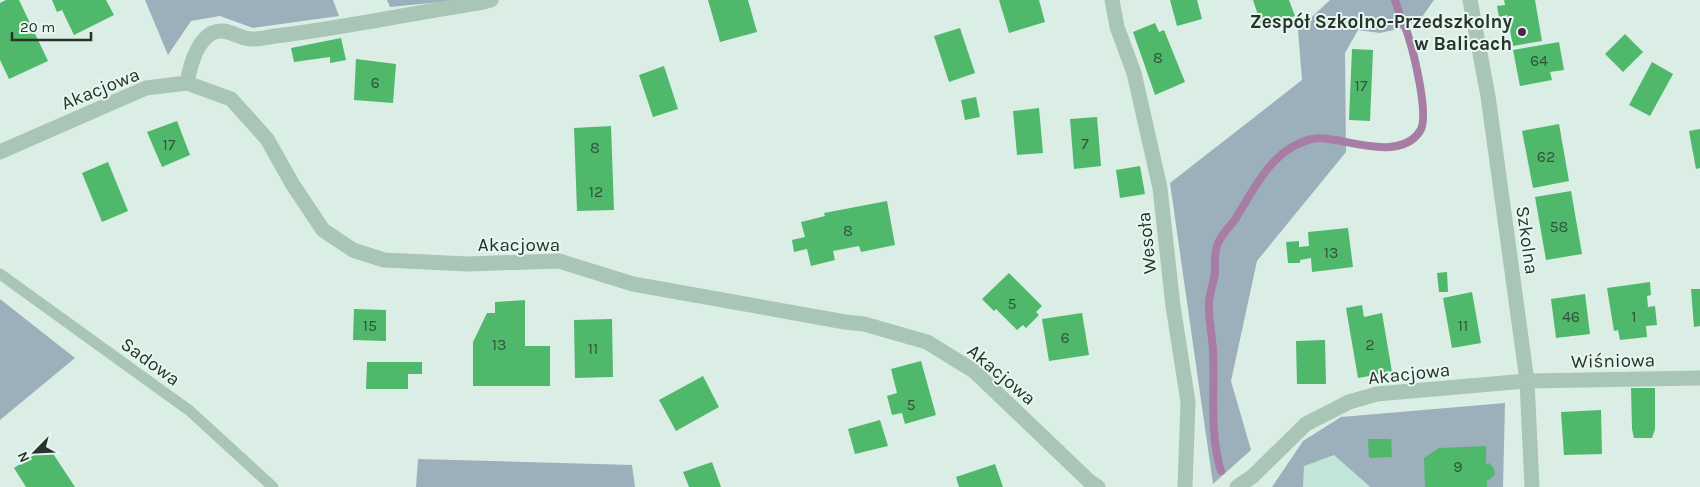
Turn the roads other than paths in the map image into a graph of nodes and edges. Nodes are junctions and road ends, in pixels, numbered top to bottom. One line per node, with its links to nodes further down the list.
1 (491, 0): 4 (street)
2 (1112, 0): 12 (street, Wesoła)
3 (1470, 0): 9 (street, Szkolna)
4 (468, 2): 5 (street)
5 (187, 83): 6 (street, Akacjowa); 11 (street, Akacjowa)
6 (0, 152)
7 (0, 274): 10 (lane, Sadowa)
8 (1700, 378): 9 (street, Wiśniowa)
9 (1527, 381): 13 (street, Akacjowa); 14 (street, Szkolna)
10 (273, 487)
11 (1098, 487)
12 (1185, 487)
13 (1237, 487)
14 (1532, 487)

